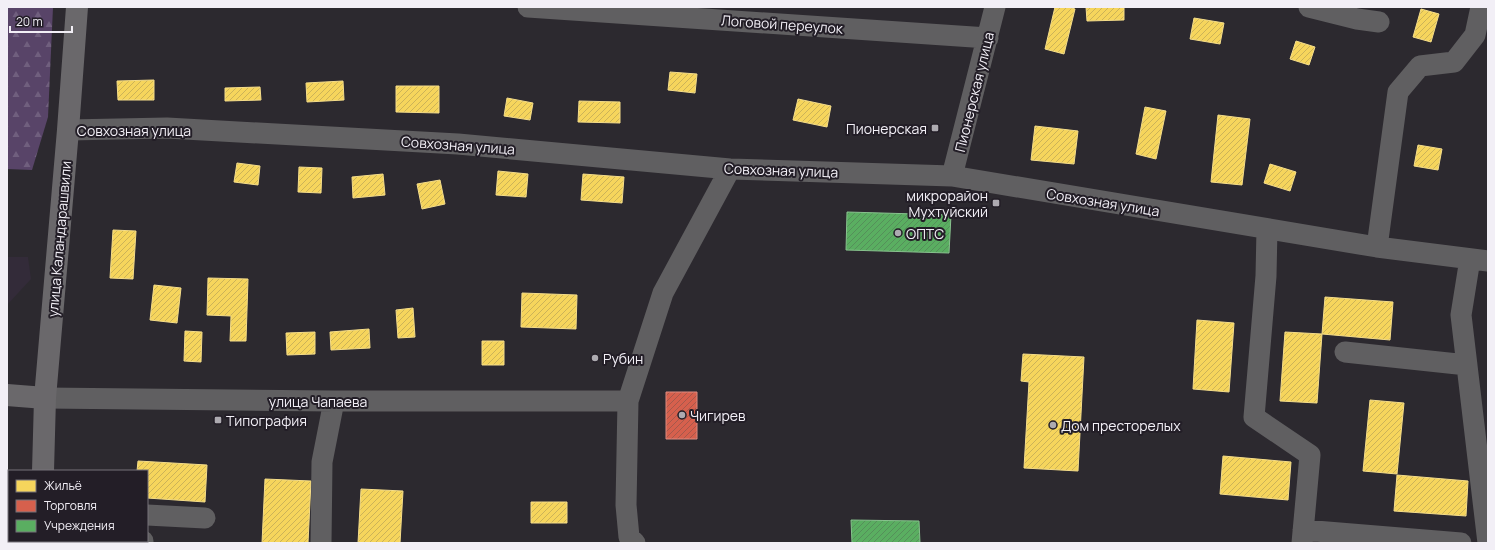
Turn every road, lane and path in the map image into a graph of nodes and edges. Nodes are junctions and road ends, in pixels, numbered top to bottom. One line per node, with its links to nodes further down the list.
1 (77, 7): 8 (main road, улица Каландарашвили)
2 (528, 7): 7 (street, Логовой переулок)
3 (995, 7): 7 (street, Пионерская улица)
4 (1309, 7): 6 (street)
5 (1482, 15): 12 (street)
6 (1378, 22)
7 (988, 38): 10 (street, Пионерская улица)
8 (68, 130): 9 (street, Совхозная улица); 17 (main road, улица Каландарашвили)
9 (730, 169): 10 (street, Совхозная улица); 19 (street)
10 (952, 176): 11 (street, Совхозная улица)
11 (1267, 229): 12 (street, Совхозная улица); 24 (street)
12 (1377, 247): 13 (street, Совхозная улица)
13 (1479, 260): 15 (street)
14 (1345, 352): 15 (street)
15 (1466, 365): 20 (street)
16 (7, 395): 17 (main road, улица Чапаева)
17 (45, 398): 18 (street, улица Чапаева); 21 (main road, улица Каландарашвили)
18 (334, 401): 19 (street, улица Чапаева); 25 (street)
19 (628, 401): 26 (street)
20 (1483, 461): 28 (street)
21 (43, 470)
22 (148, 515): 23 (street)
23 (205, 518)
24 (1302, 536): 27 (street)
25 (321, 543)
26 (635, 543)
27 (1461, 543)
28 (1488, 543)

